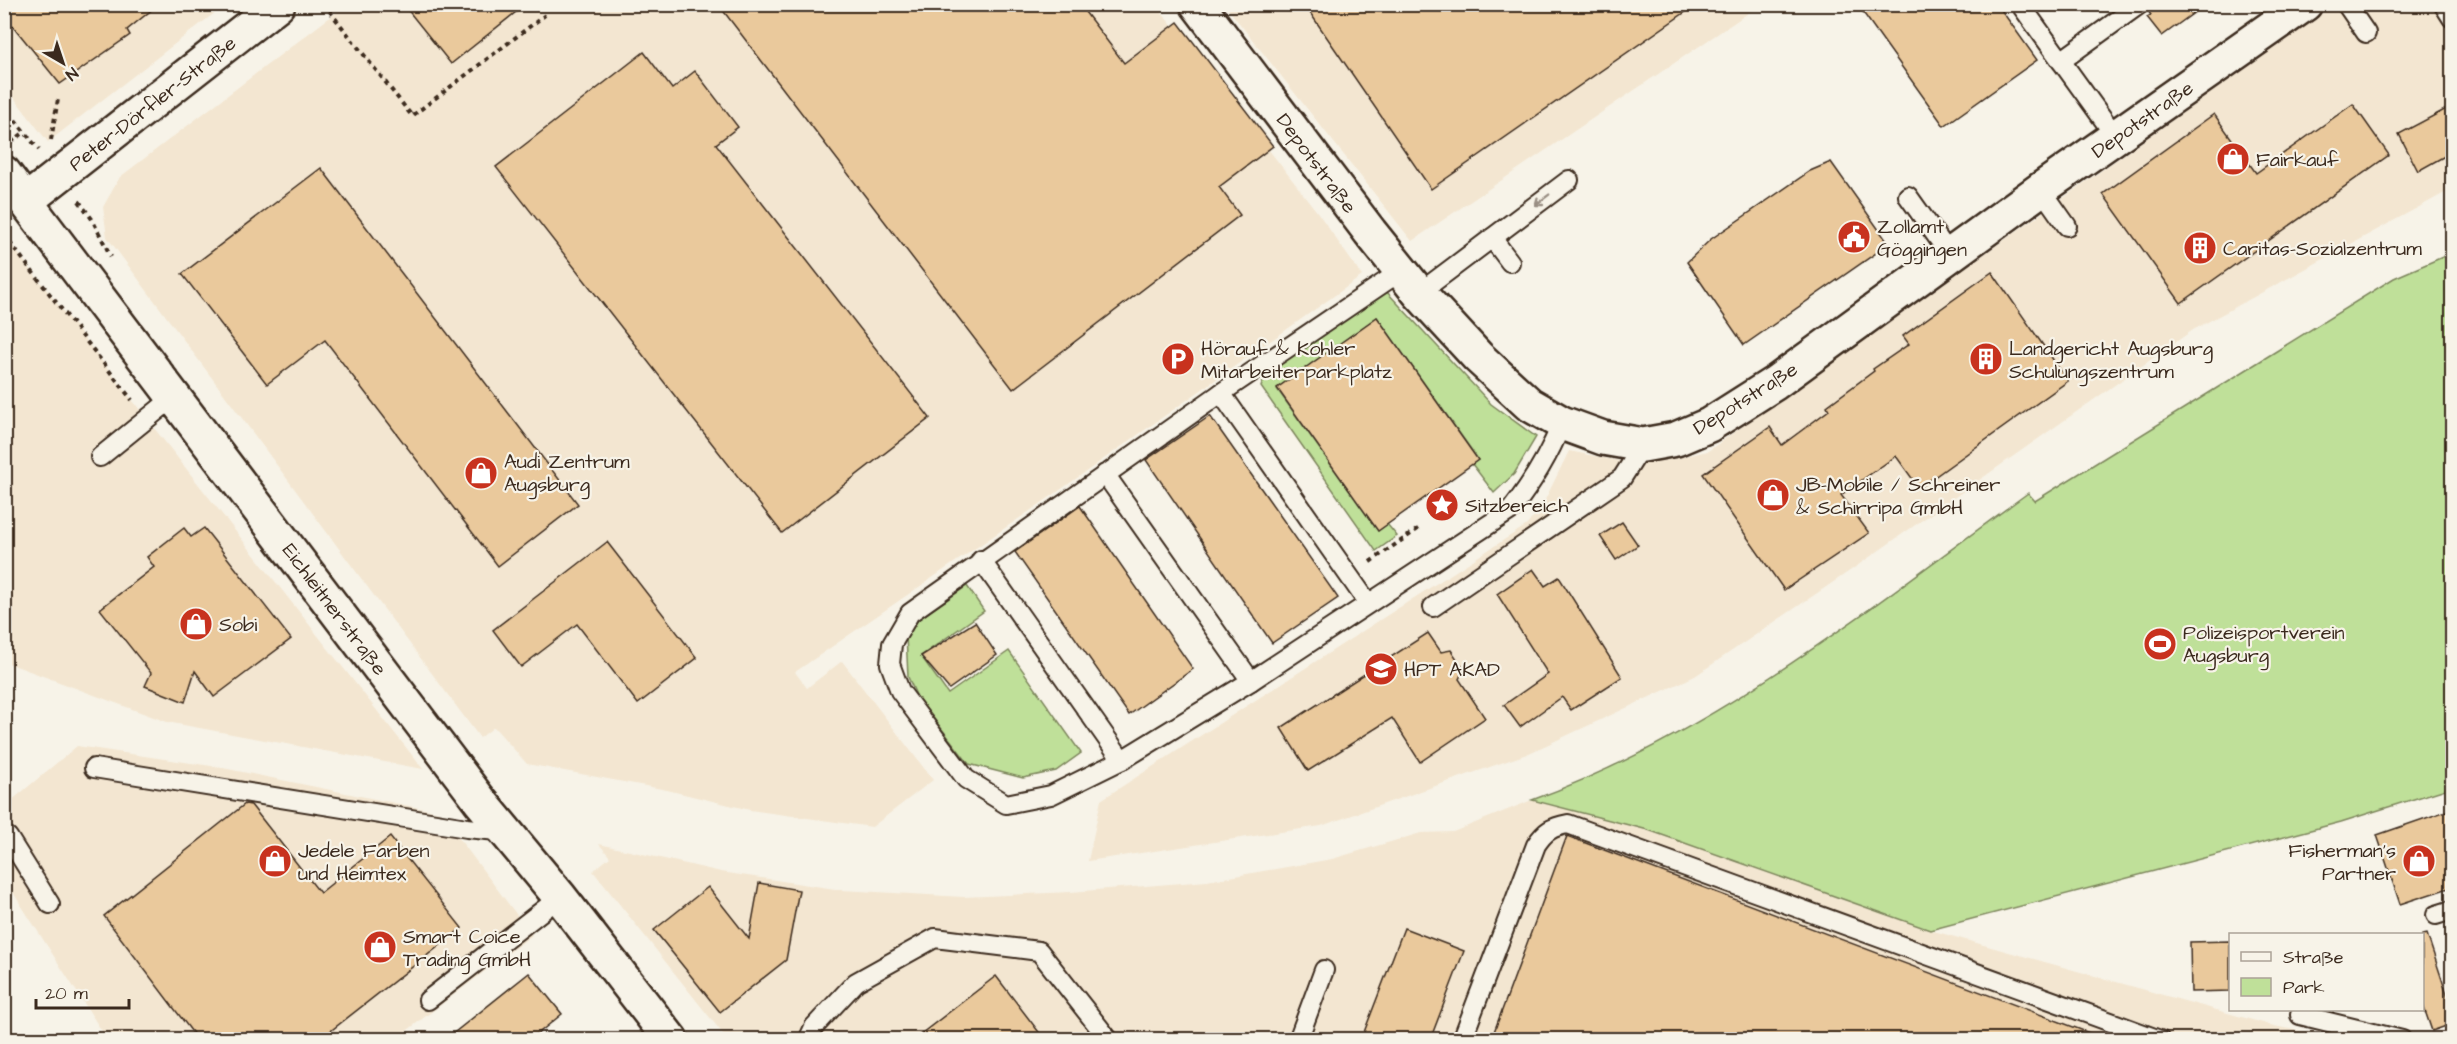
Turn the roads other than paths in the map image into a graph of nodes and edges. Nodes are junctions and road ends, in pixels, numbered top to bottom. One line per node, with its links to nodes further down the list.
1 (278, 4): 16 (street, Peter-Dörfler-Straße)
2 (1197, 4): 21 (street, Depotstraße)
3 (2020, 4): 10 (lane)
4 (2140, 4): 10 (lane)
5 (2306, 4): 11 (street, Depotstraße)
6 (2346, 4): 9 (lane)
7 (2443, 4): 8 (lane)
8 (2452, 18)
9 (2366, 33)
10 (2061, 61): 11 (lane)
11 (2116, 137): 14 (street, Depotstraße)
12 (4, 173): 16 (street, Eichleitnerstraße)
13 (1569, 180): 18 (lane, one-way to 18)
14 (2041, 189): 17 (lane); 19 (street, Depotstraße)
15 (1908, 196): 19 (lane)
16 (26, 201): 23 (street, Eichleitnerstraße)
17 (2067, 226)
18 (1492, 238): 20 (lane); 21 (lane)
19 (1950, 255): 25 (street, Depotstraße)
20 (1510, 262)
21 (1410, 282): 22 (lane); 24 (street, Depotstraße)
22 (1221, 393): 27 (lane); 29 (lane)
23 (174, 397): 26 (lane); 34 (street, Eichleitnerstraße)
24 (1562, 423): 25 (street, Depotstraße); 29 (lane)
25 (1643, 445): 30 (lane)
26 (100, 457)
27 (1105, 474): 28 (lane); 31 (lane)
28 (981, 560): 32 (lane); 32 (lane)
29 (1368, 603): 31 (lane)
30 (1433, 607)
31 (1251, 681): 32 (lane)
32 (1122, 760)
33 (94, 768): 34 (lane)
34 (507, 831): 36 (street, Eichleitnerstraße)
35 (8, 837): 37 (lane)
36 (560, 897): 39 (lane); 41 (street, Eichleitnerstraße)
37 (50, 904)
38 (1324, 970): 44 (lane)
39 (428, 1000)
40 (2300, 1015): 47 (lane)
41 (671, 1040)
42 (808, 1040): 43 (lane)
43 (1108, 1040)
44 (1298, 1040)
45 (1462, 1040): 46 (lane)
46 (2160, 1040)
47 (2402, 1040)

